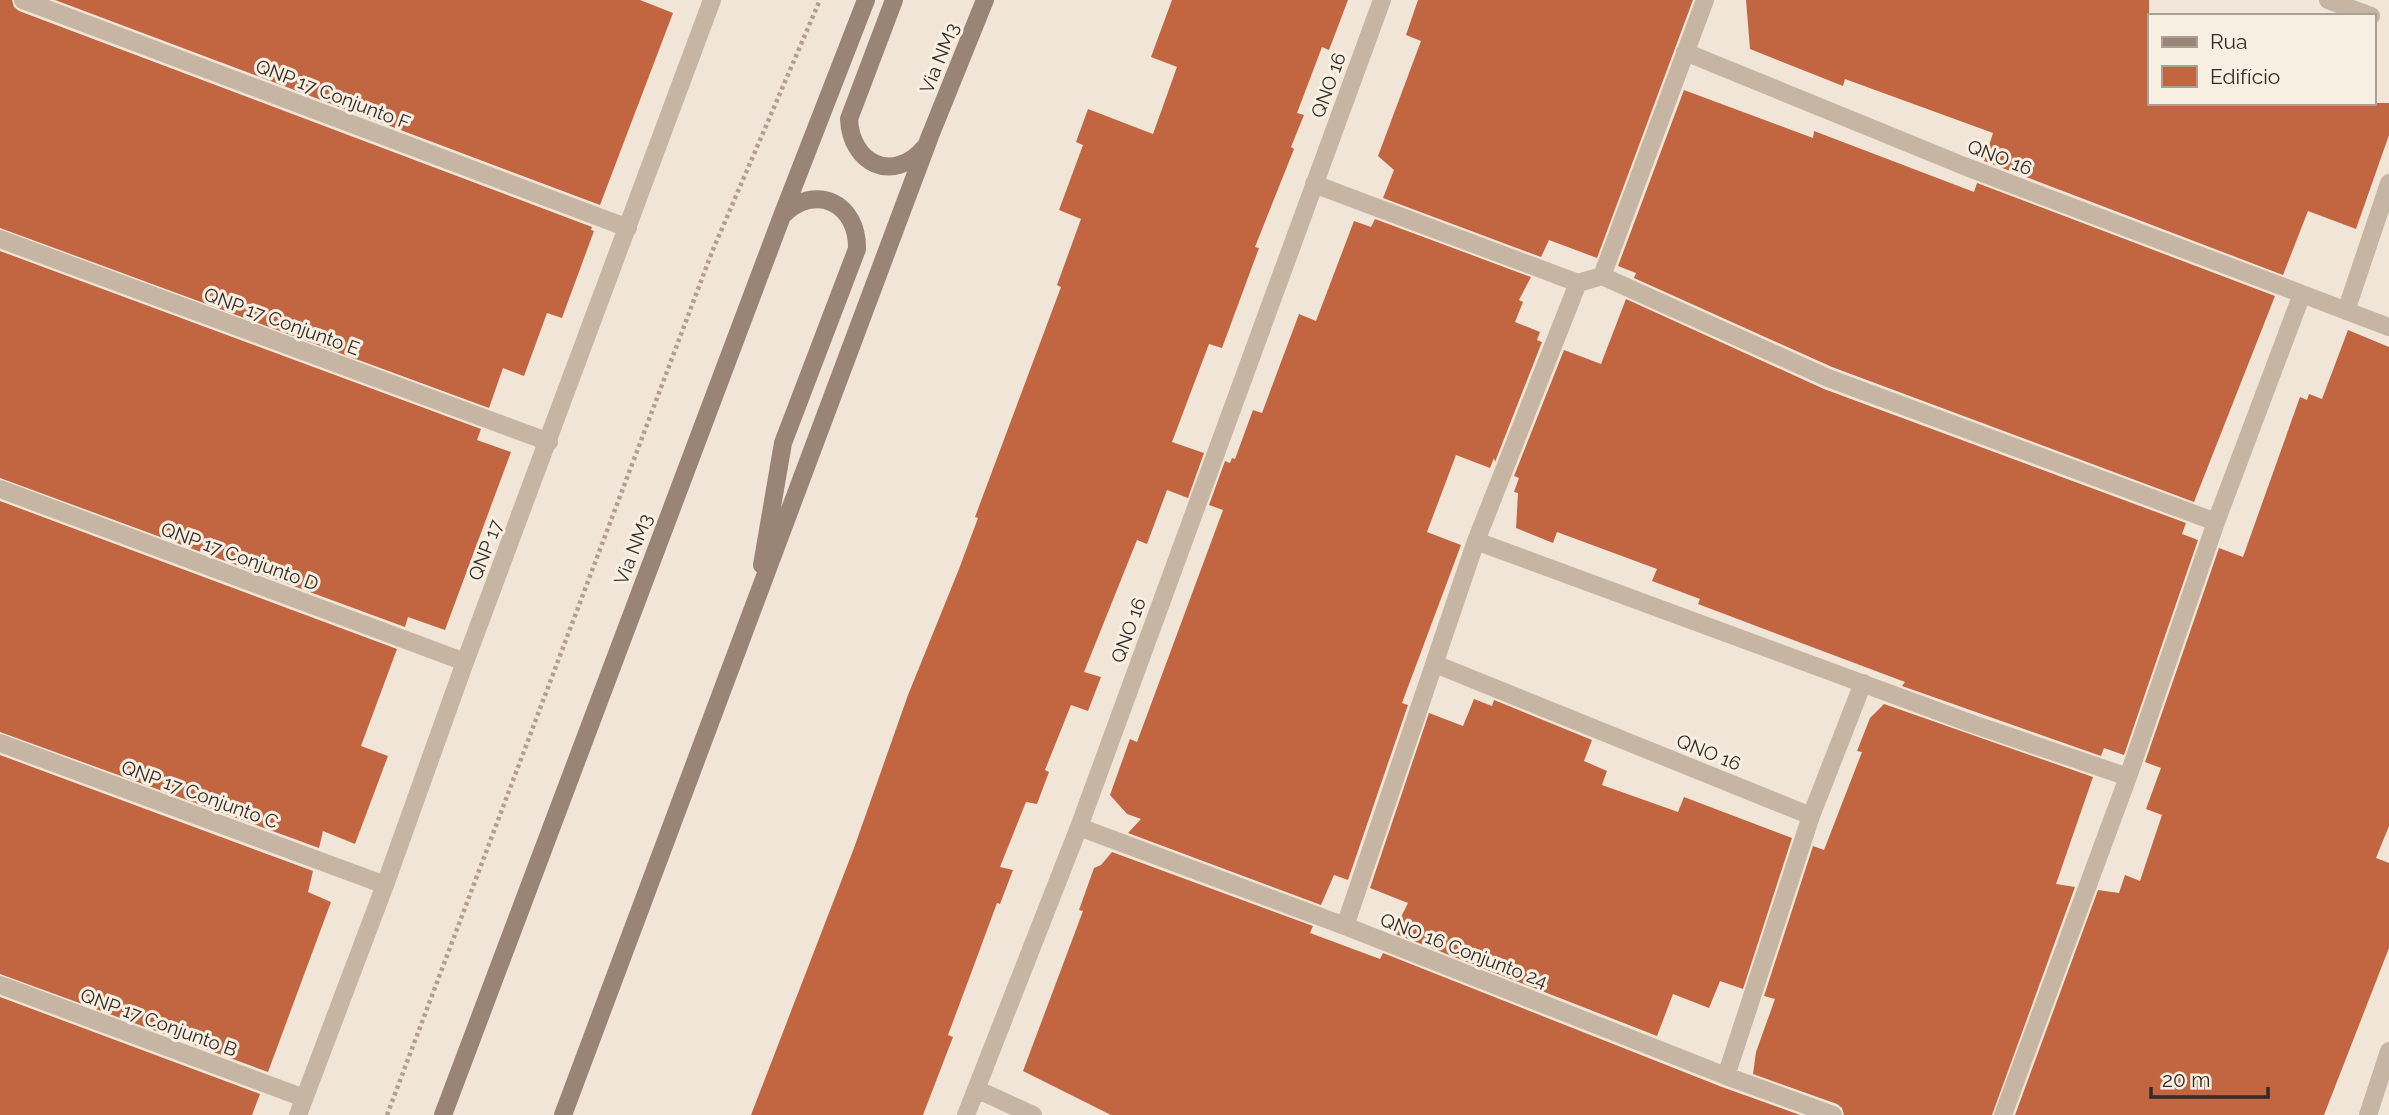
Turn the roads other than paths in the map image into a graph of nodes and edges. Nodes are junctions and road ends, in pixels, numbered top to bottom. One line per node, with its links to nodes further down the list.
1 (23, 0): 15 (street, QNP 17 Conjunto F)
2 (866, 0): 14 (main road, Via NM3)
3 (894, 0): 11 (main road)
4 (985, 0): 11 (main road, Via NM3)
5 (1382, 0): 13 (street, QNO 16)
6 (1705, 0): 10 (street)
7 (2328, 0): 9 (street)
8 (707, 1): 15 (street, QNP 17)
9 (2366, 14)
10 (1685, 52): 17 (street); 19 (street, QNO 16)
11 (930, 136): 26 (main road, Via NM3)
12 (2389, 183): 20 (street)
13 (1314, 184): 18 (street); 33 (street, QNO 16)
14 (782, 216): 26 (main road); 41 (main road, Via NM3)
15 (628, 228): 22 (street, QNP 17)
16 (0, 239): 22 (street, QNP 17 Conjunto E)
17 (1602, 276): 18 (street); 24 (street)
18 (1578, 283): 25 (street)
19 (2302, 295): 20 (street, QNO 16); 24 (street)
20 (2346, 311): 21 (street, QNO 16)
21 (2389, 327)
22 (549, 442): 27 (street, QNP 17)
23 (0, 489): 27 (street, QNP 17 Conjunto D)
24 (2216, 522): 31 (street)
25 (1476, 541): 28 (street); 29 (street)
26 (755, 607): 42 (main road, Via NM3)
27 (466, 662): 34 (street, QNP 17)
28 (1435, 664): 32 (street, QNO 16); 35 (street)
29 (1863, 683): 31 (street); 32 (street)
30 (0, 743): 34 (street, QNP 17 Conjunto C)
31 (2128, 777): 46 (street)
32 (1811, 816): 38 (street)
33 (1079, 827): 35 (street, QNO 16 Conjunto 24); 39 (street, QNO 16)
34 (385, 885): 40 (street, QNP 17)
35 (1345, 926): 38 (street, QNO 16 Conjunto 24)
36 (0, 985): 40 (street, QNP 17 Conjunto B)
37 (2389, 1051): 47 (street)
38 (1726, 1076): 45 (street, QNO 16 Conjunto 24)
39 (976, 1089): 43 (street, QNO 16); 44 (street)
40 (301, 1106)
41 (443, 1115)
42 (563, 1115)
43 (967, 1115)
44 (1033, 1115)
45 (1833, 1115)
46 (2003, 1115)
47 (2368, 1115)

